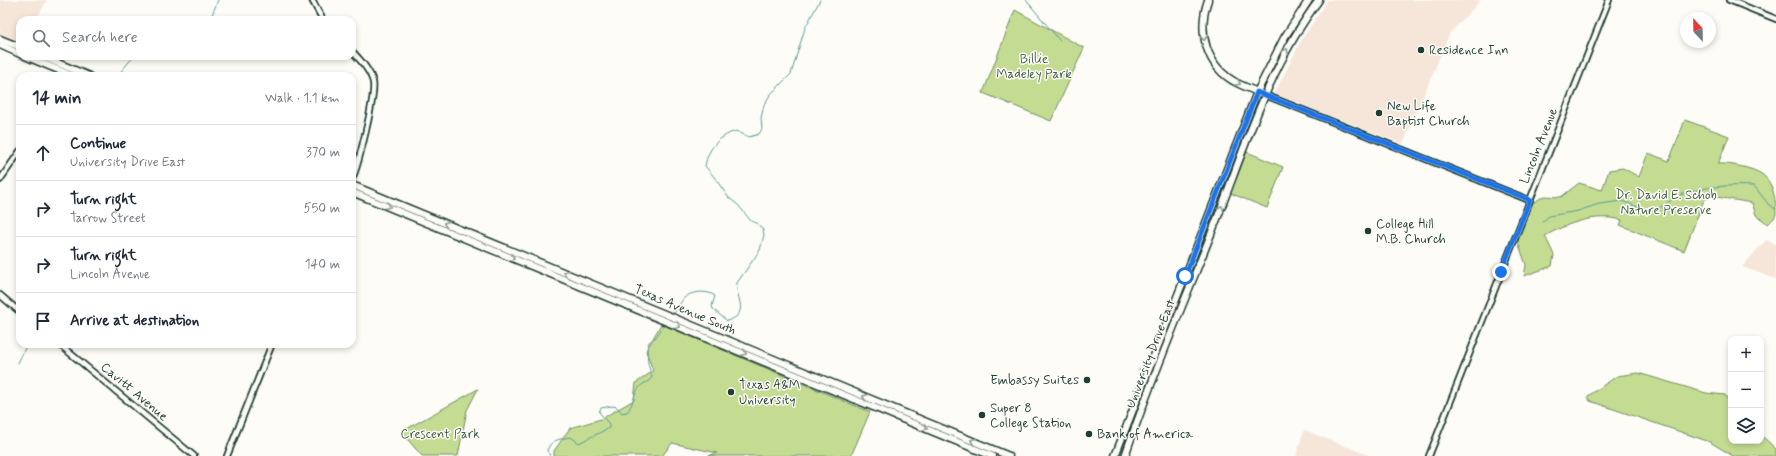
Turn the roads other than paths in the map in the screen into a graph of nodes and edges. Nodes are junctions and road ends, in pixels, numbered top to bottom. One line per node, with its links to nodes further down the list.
1 (312, 0): 7 (street)
2 (1208, 0): 18 (main road, one-way to 18)
3 (1309, 0): 18 (main road, University Drive East)
4 (1319, 0): 19 (main road, University Drive East, one-way to 4)
5 (1609, 0): 27 (street, Lincoln Avenue)
6 (1730, 0): 8 (street)
7 (321, 16)
8 (1776, 18)
9 (0, 39): 10 (main road)
10 (16, 45)
11 (0, 46): 12 (main road)
12 (16, 52)
13 (356, 56): 22 (street)
14 (34, 60): 16 (main road)
15 (51, 60): 17 (main road)
16 (62, 72)
17 (79, 72)
18 (1257, 92): 19 (main road); 21 (main road, University Drive East)
19 (1265, 95): 23 (main road, University Drive East); 27 (street)
20 (16, 157): 24 (street)
21 (1231, 160): 23 (main road); 28 (main road, University Drive East)
22 (356, 166)
23 (1233, 177): 29 (main road, University Drive East, one-way to 23)
24 (0, 180)
25 (356, 187): 32 (main road, Texas Avenue South, one-way to 25)
26 (356, 194): 30 (main road, Texas Avenue South, one-way to 30)
27 (1530, 200): 50 (street, Lincoln Avenue)
28 (1210, 212): 29 (main road); 31 (main road, University Drive East)
29 (1210, 234): 33 (main road, University Drive East)
30 (463, 238): 32 (main road); 34 (main road, Texas Avenue South, one-way to 34)
31 (1198, 244): 33 (main road); 48 (main road, University Drive East)
32 (501, 246): 36 (main road, Texas Avenue South, one-way to 32)
33 (1199, 262): 49 (main road, University Drive East)
34 (577, 285): 36 (main road); 37 (main road, Texas Avenue South)
35 (0, 295): 38 (street)
36 (620, 296): 39 (main road, Texas Avenue South)
37 (625, 304): 39 (main road); 42 (main road, Texas Avenue South, one-way to 42)
38 (16, 309)
39 (667, 315): 43 (main road, Texas Avenue South, one-way to 39)
40 (64, 348): 44 (street, Cavitt Avenue)
41 (270, 348): 45 (street)
42 (876, 408): 43 (main road); 46 (main road, Texas Avenue South, one-way to 46)
43 (914, 417): 47 (main road, Texas Avenue South, one-way to 43)
44 (194, 456)
45 (227, 456)
46 (992, 456)
47 (1009, 456)
48 (1115, 456)
49 (1125, 456)
50 (1429, 456)

